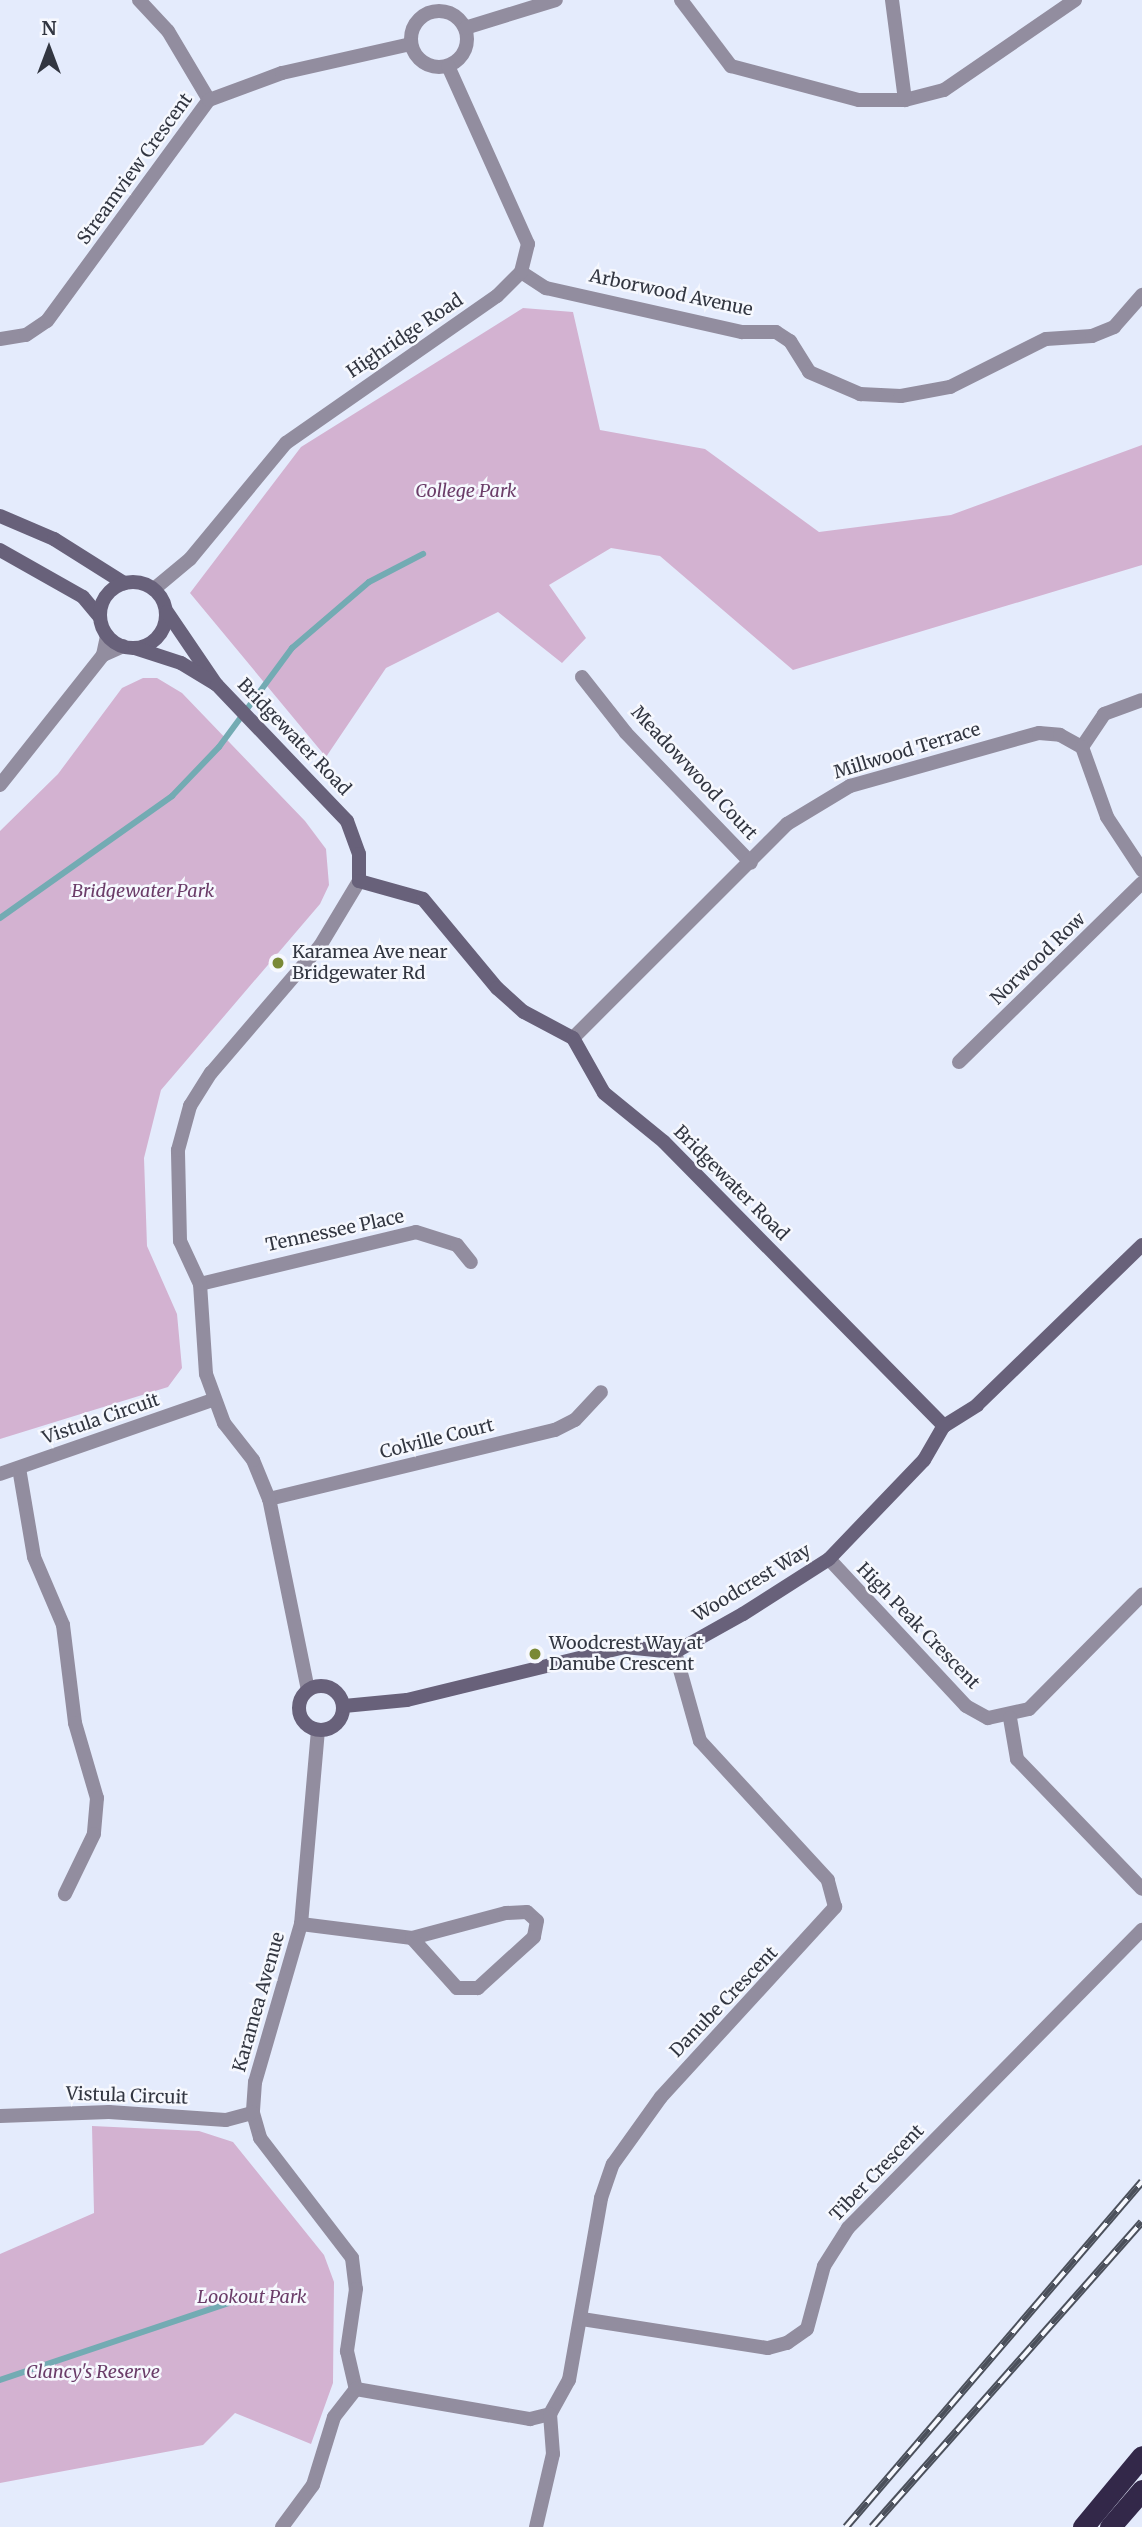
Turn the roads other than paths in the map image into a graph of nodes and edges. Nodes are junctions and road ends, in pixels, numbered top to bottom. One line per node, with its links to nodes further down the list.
1 (139, 0): 10 (street)
2 (556, 0): 7 (street)
3 (681, 0): 11 (street)
4 (892, 0): 11 (street)
5 (1075, 0): 11 (street)
6 (432, 6): 7 (street); 8 (street)
7 (465, 28): 9 (street)
8 (411, 44): 9 (street); 10 (street, Streamview Crescent)
9 (448, 66): 12 (street)
10 (209, 100): 14 (street, Streamview Crescent)
11 (905, 100)
12 (521, 272): 13 (street, Arborwood Avenue); 18 (street, Highridge Road)
13 (1142, 295)
14 (0, 339)
15 (0, 516): 17 (street)
16 (0, 550): 20 (street)
17 (124, 583): 18 (street); 20 (street)
18 (154, 589): 19 (street)
19 (167, 612): 22 (street); 25 (street, Bridgewater Road)
20 (100, 617): 21 (street)
21 (107, 636): 22 (street); 23 (street)
22 (129, 647): 23 (street); 25 (street, Bridgewater Road)
23 (103, 655): 28 (street)
24 (582, 677): 29 (street, Meadowwood Court)
25 (216, 685): 31 (street, Bridgewater Road)
26 (1142, 700): 27 (street)
27 (1082, 747): 29 (street, Millwood Terrace); 30 (street)
28 (0, 785)
29 (751, 863): 33 (street, Millwood Terrace)
30 (1142, 870)
31 (359, 881): 33 (street); 37 (street)
32 (1142, 883): 34 (street, Norwood Row)
33 (573, 1038): 40 (street, Bridgewater Road)
34 (959, 1062)
35 (1142, 1245): 40 (street, Woodcrest Way)
36 (471, 1262): 37 (street, Tennessee Place)
37 (200, 1284): 39 (street)
38 (601, 1392): 43 (street, Colville Court)
39 (213, 1399): 41 (street, Vistula Circuit); 43 (street)
40 (944, 1426): 44 (street, Woodcrest Way)
41 (19, 1468): 42 (street, Vistula Circuit); 52 (street)
42 (0, 1474)
43 (269, 1499): 47 (street)
44 (828, 1559): 46 (street, Woodcrest Way); 49 (street, High Peak Crescent)
45 (1142, 1595): 49 (street)
46 (675, 1652): 48 (street); 58 (street, Danube Crescent)
47 (308, 1690): 48 (street); 50 (street)
48 (344, 1706): 50 (street)
49 (1010, 1718): 51 (street)
50 (318, 1730): 53 (street, Karamea Avenue)
51 (1142, 1889)
52 (65, 1894)
53 (301, 1924): 55 (street); 56 (street, Karamea Avenue)
54 (1142, 1930): 58 (street, Tiber Crescent)
55 (412, 1938): 55 (street)
56 (253, 2113): 57 (street, Vistula Circuit); 59 (street)
57 (0, 2116)
58 (582, 2319): 60 (street, Danube Crescent)
59 (356, 2389): 60 (street); 64 (street)
60 (550, 2414): 65 (street)
61 (1142, 2456): 62 (highway)
62 (1124, 2477): 66 (highway); 67 (highway)
63 (1142, 2490): 68 (highway)
64 (282, 2527)
65 (536, 2527)
66 (1072, 2527)
67 (1083, 2527)
68 (1110, 2527)

